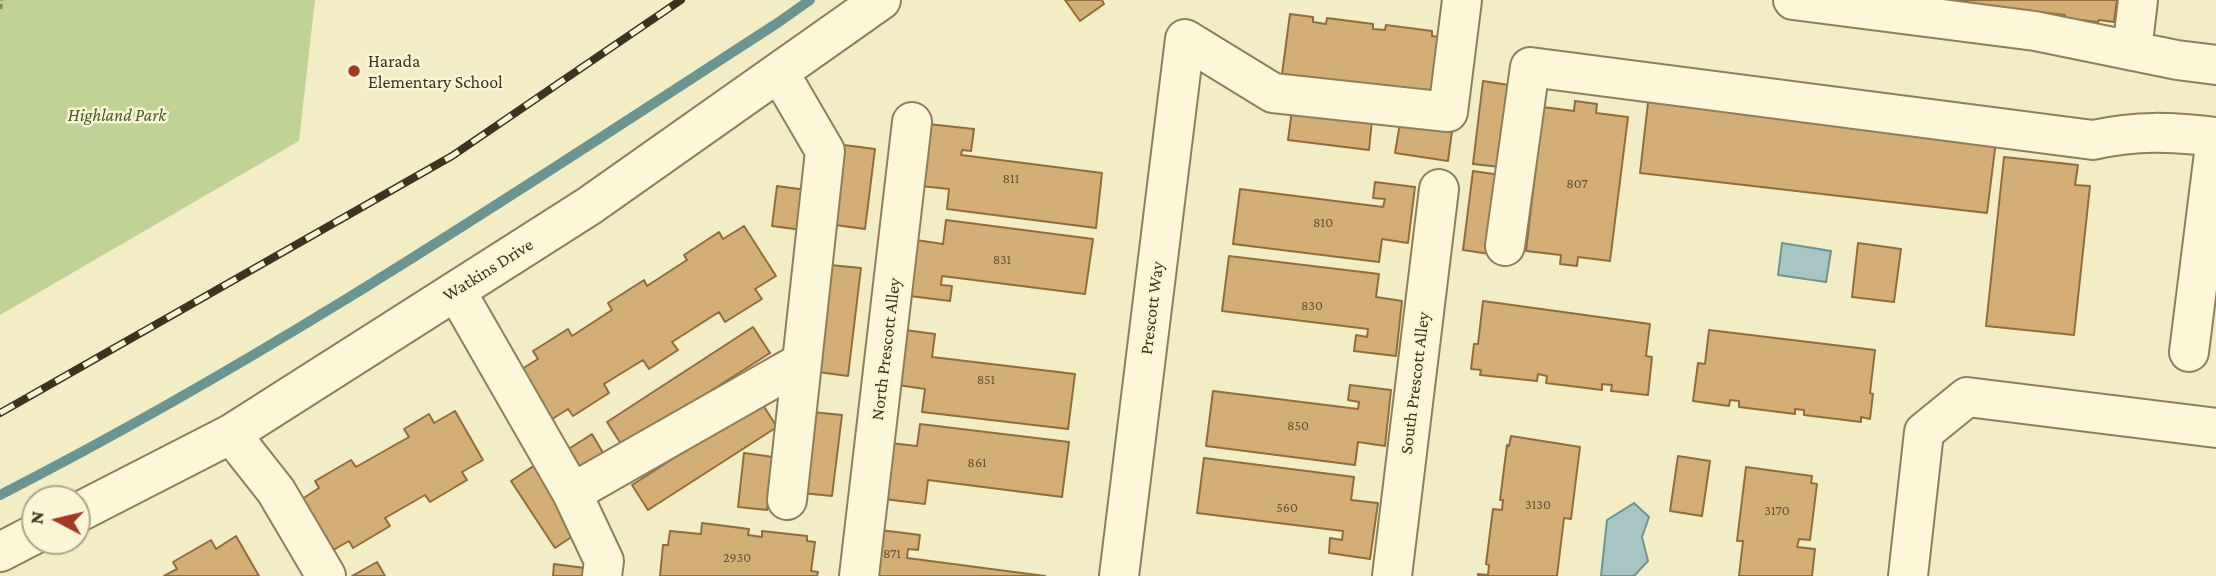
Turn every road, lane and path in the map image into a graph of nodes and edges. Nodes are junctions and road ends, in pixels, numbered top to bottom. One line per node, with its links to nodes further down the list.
1 (1, 0): 7 (path)
2 (881, 0): 10 (street, Watkins Drive)
3 (1462, 0): 30 (street, Prescott Way)
4 (1793, 0): 6 (street)
5 (2138, 0): 8 (street)
6 (1874, 5): 8 (street)
7 (0, 9)
8 (2132, 51): 9 (street)
9 (2216, 65)
10 (779, 72): 16 (street, Watkins Drive); 19 (street)
11 (912, 122): 29 (street, North Prescott Alley)
12 (2216, 137): 14 (street); 15 (street)
13 (1439, 189): 31 (street, South Prescott Alley)
14 (2211, 221): 17 (street)
15 (1505, 246)
16 (456, 291): 21 (street, Watkins Drive); 22 (street)
17 (2206, 298): 18 (street)
18 (2198, 349)
19 (802, 362): 22 (street); 23 (street)
20 (2216, 428): 32 (street)
21 (231, 434): 24 (street, Watkins Drive); 27 (street)
22 (572, 493): 28 (street)
23 (787, 500)
24 (91, 506)
25 (21, 541): 26 (street)
26 (0, 552)
27 (326, 576)
28 (602, 576)
29 (859, 576)
30 (1119, 576)
31 (1392, 576)
32 (1908, 576)

